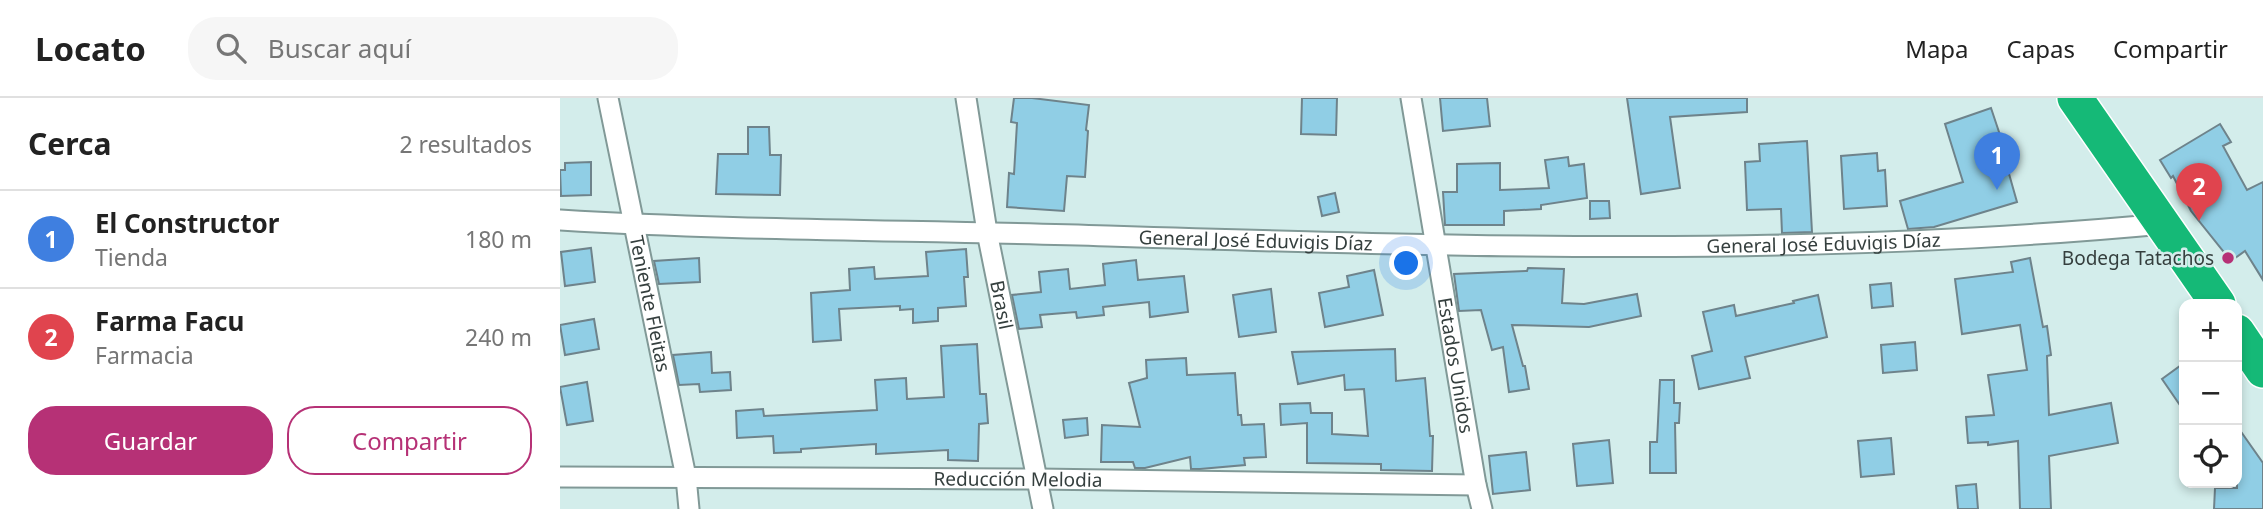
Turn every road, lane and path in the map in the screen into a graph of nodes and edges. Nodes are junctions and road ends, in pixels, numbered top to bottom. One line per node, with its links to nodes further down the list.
1 (608, 98): 7 (street, Teniente Fleitas)
2 (966, 98): 8 (street, Brasil)
3 (1411, 98): 9 (street, Estados Unidos)
4 (2075, 98): 6 (highway)
5 (560, 220): 7 (street, General José Eduvigis Díaz)
6 (2163, 224): 9 (street, General José Eduvigis Díaz); 10 (highway)
7 (634, 225): 8 (street, General José Eduvigis Díaz); 14 (street, Teniente Fleitas)
8 (987, 232): 9 (street, General José Eduvigis Díaz); 15 (street, Brasil)
9 (1435, 246): 16 (street, Estados Unidos)
10 (2215, 299)
11 (2242, 339): 12 (highway)
12 (2263, 370)
13 (560, 477): 14 (street, Reducción Melodia)
14 (686, 477): 15 (street, Reducción Melodia); 17 (street, Teniente Fleitas)
15 (1038, 479): 16 (street, Reducción Melodia); 18 (street, Brasil)
16 (1476, 485): 19 (street, Estados Unidos)
17 (689, 509)
18 (1043, 509)
19 (1482, 509)

